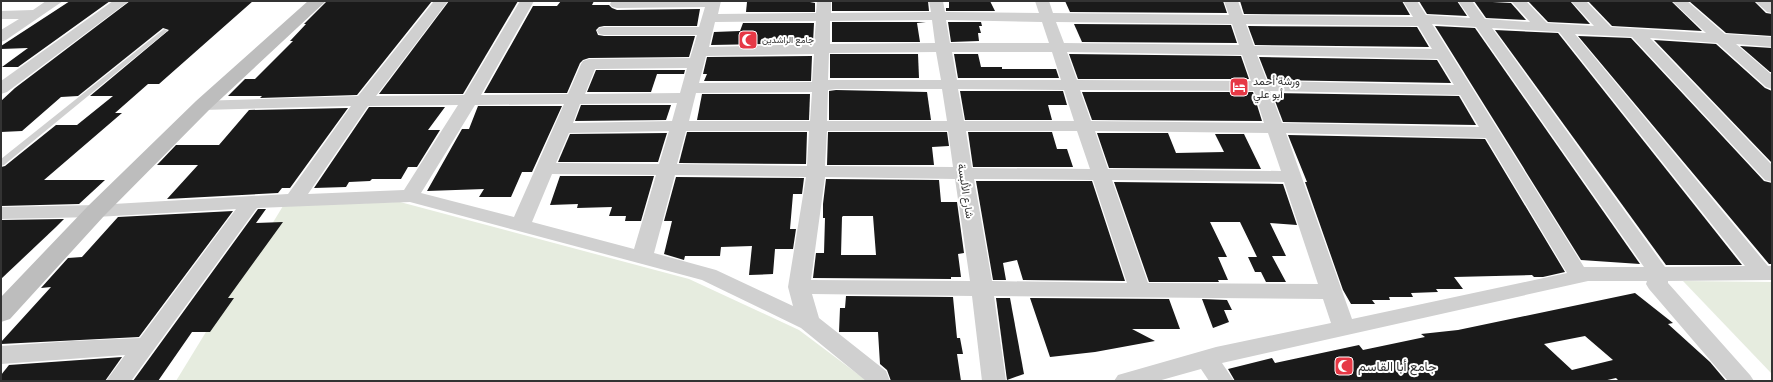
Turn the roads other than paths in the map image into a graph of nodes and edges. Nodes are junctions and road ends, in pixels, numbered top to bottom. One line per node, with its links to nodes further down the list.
1 (56, 1): 19 (street)
2 (122, 1): 45 (street)
3 (318, 1): 51 (main road)
4 (441, 1): 49 (street)
5 (527, 1): 50 (street)
6 (1042, 1): 21 (street)
7 (1231, 1): 22 (street)
8 (1410, 1): 23 (street)
9 (1466, 1): 24 (street)
10 (1518, 1): 25 (street)
11 (1578, 1): 29 (street)
12 (1679, 1): 32 (street)
13 (1762, 1): 17 (street)
14 (617, 4): 18 (street)
15 (823, 9): 16 (street); 18 (street); 36 (street)
16 (938, 9): 21 (street); 34 (street, شارع الألبسة)
17 (1772, 9)
18 (711, 13): 28 (street); 39 (street)
19 (37, 14): 20 (street); 31 (street)
20 (1, 15)
21 (1048, 18): 22 (street); 35 (street)
22 (1238, 20): 23 (street); 37 (street)
23 (1422, 21): 24 (street); 38 (street)
24 (1482, 23): 25 (street); 75 (street)
25 (1543, 27): 26 (street)
26 (1562, 28): 29 (street); 76 (street)
27 (164, 31): 60 (lane)
28 (604, 31)
29 (1607, 31): 30 (street)
30 (1636, 33): 32 (street); 59 (street)
31 (1, 37)
32 (1720, 38): 33 (street); 40 (street)
33 (1772, 42)
34 (944, 48): 35 (street); 36 (street); 41 (street, شارع الألبسة)
35 (1058, 48): 37 (street); 42 (street)
36 (822, 49): 39 (street); 43 (street)
37 (1248, 50): 38 (street); 44 (street)
38 (1443, 54): 46 (street)
39 (699, 58): 47 (street); 48 (street)
40 (1772, 84)
41 (950, 85): 42 (street); 43 (street); 55 (street, شارع الألبسة)
42 (1070, 85): 44 (street); 53 (street)
43 (821, 86): 47 (street); 54 (street)
44 (1260, 86): 46 (street); 57 (street)
45 (1, 90)
46 (1464, 90): 58 (street)
47 (689, 93): 48 (street); 52 (street)
48 (574, 99): 50 (street); 56 (street)
49 (363, 101): 50 (street); 51 (street); 69 (street)
50 (468, 101): 68 (street)
51 (203, 105): 71 (main road)
52 (680, 126): 54 (street); 56 (street); 62 (street)
53 (1084, 126): 55 (street); 57 (street); 65 (street)
54 (818, 127): 55 (street); 63 (street)
55 (956, 127): 64 (street, شارع الألبسة)
56 (562, 128): 61 (street)
57 (1275, 128): 58 (street); 67 (street)
58 (1491, 133): 77 (street)
59 (1765, 161): 66 (street)
60 (1, 163)
61 (545, 168): 62 (street); 73 (street)
62 (668, 170): 63 (street); 74 (street)
63 (816, 172): 64 (street); 78 (street)
64 (963, 173): 65 (street); 79 (street, شارع الألبسة)
65 (1101, 175): 67 (street); 80 (street)
66 (1772, 176)
67 (1292, 177): 81 (street)
68 (410, 196): 69 (street); 73 (street)
69 (294, 200): 70 (street)
70 (251, 202): 71 (street); 85 (street)
71 (96, 210): 72 (street); 82 (main road)
72 (1, 213)
73 (521, 225): 74 (street)
74 (642, 258): 83 (street)
75 (1659, 273): 76 (street); 77 (street); 93 (street)
76 (1767, 273)
77 (1580, 277): 84 (street)
78 (799, 287): 79 (street); 83 (street)
79 (982, 288): 80 (street); 90 (street, شارع الألبسة)
80 (1140, 290): 81 (street)
81 (1332, 292): 84 (street)
82 (1, 313)
83 (809, 322): 89 (street)
84 (1344, 328): 87 (street)
85 (146, 346): 86 (street); 88 (street)
86 (1, 355)
87 (1207, 359): 91 (street); 92 (street)
88 (118, 381)
89 (878, 381)
90 (994, 381)
91 (1126, 381)
92 (1222, 381)
93 (1742, 381)

